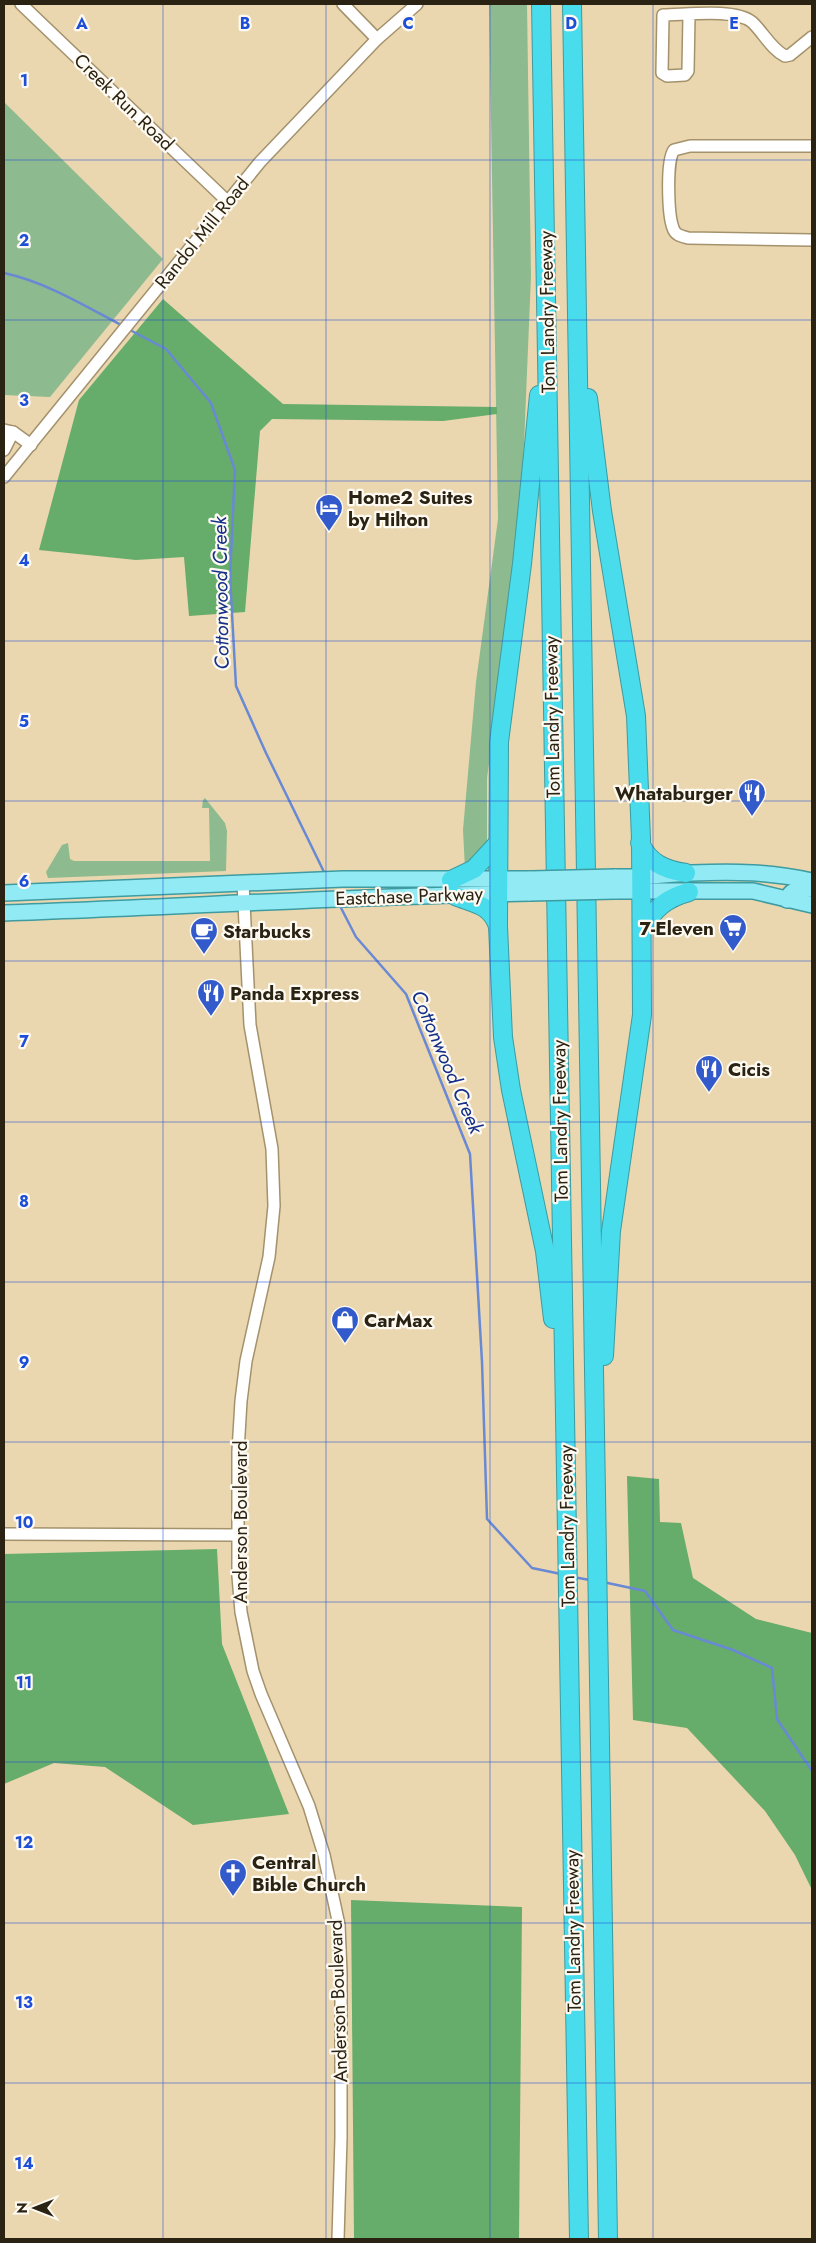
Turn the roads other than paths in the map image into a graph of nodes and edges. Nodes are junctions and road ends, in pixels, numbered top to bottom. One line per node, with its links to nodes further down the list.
1 (21, 4): 10 (street, Creek Run Road)
2 (342, 4): 8 (street)
3 (416, 4): 8 (street, Randol Mill Road)
4 (541, 4): 12 (highway, Tom Landry Freeway)
5 (572, 4): 13 (highway, Tom Landry Freeway)
6 (689, 15): 6 (street); 7 (street)
7 (812, 37)
8 (377, 40): 10 (street, Randol Mill Road)
9 (812, 146): 11 (street)
10 (228, 200): 15 (street, Randol Mill Road)
11 (812, 240)
12 (547, 307): 18 (highway); 39 (highway, Tom Landry Freeway)
13 (577, 309): 19 (highway); 42 (highway, Tom Landry Freeway)
14 (9, 431): 15 (street); 16 (street)
15 (31, 445): 17 (street, Randol Mill Road)
16 (4, 450)
17 (4, 477)
18 (498, 843): 25 (highway); 26 (highway)
19 (640, 843): 20 (highway); 24 (highway)
20 (686, 874): 21 (main road, Eastchase Parkway); 24 (main road, Eastchase Parkway)
21 (789, 876): 22 (main road, Eastchase Parkway); 29 (main road)
22 (812, 881)
23 (244, 883): 26 (main road, Eastchase Parkway); 28 (main road, Eastchase Parkway); 33 (street, Anderson Boulevard)
24 (641, 885): 25 (main road, Eastchase Parkway, bridge); 30 (main road, Eastchase Parkway); 38 (highway)
25 (498, 886): 26 (main road, Eastchase Parkway); 37 (highway)
26 (453, 888): 33 (main road, Eastchase Parkway); 37 (highway)
27 (812, 889): 32 (main road)
28 (37, 891): 31 (main road, Eastchase Parkway); 35 (main road)
29 (753, 891): 30 (main road, Eastchase Parkway); 32 (main road, Eastchase Parkway)
30 (689, 892): 38 (highway)
31 (4, 893)
32 (787, 900): 34 (main road, Eastchase Parkway)
33 (244, 901): 35 (main road, Eastchase Parkway); 41 (street, Anderson Boulevard)
34 (812, 905)
35 (38, 912): 36 (main road, Eastchase Parkway)
36 (4, 913)
37 (498, 926): 39 (highway)
38 (642, 929): 42 (highway)
39 (564, 1414): 43 (highway, Tom Landry Freeway)
40 (4, 1534): 41 (street)
41 (238, 1535): 45 (street, Anderson Boulevard)
42 (597, 1536): 44 (highway, Tom Landry Freeway)
43 (575, 2062): 46 (highway); 47 (highway, Tom Landry Freeway)
44 (604, 2073): 48 (highway, Tom Landry Freeway); 49 (highway)
45 (338, 2239)
46 (568, 2239)
47 (579, 2239)
48 (608, 2239)
49 (616, 2239)

